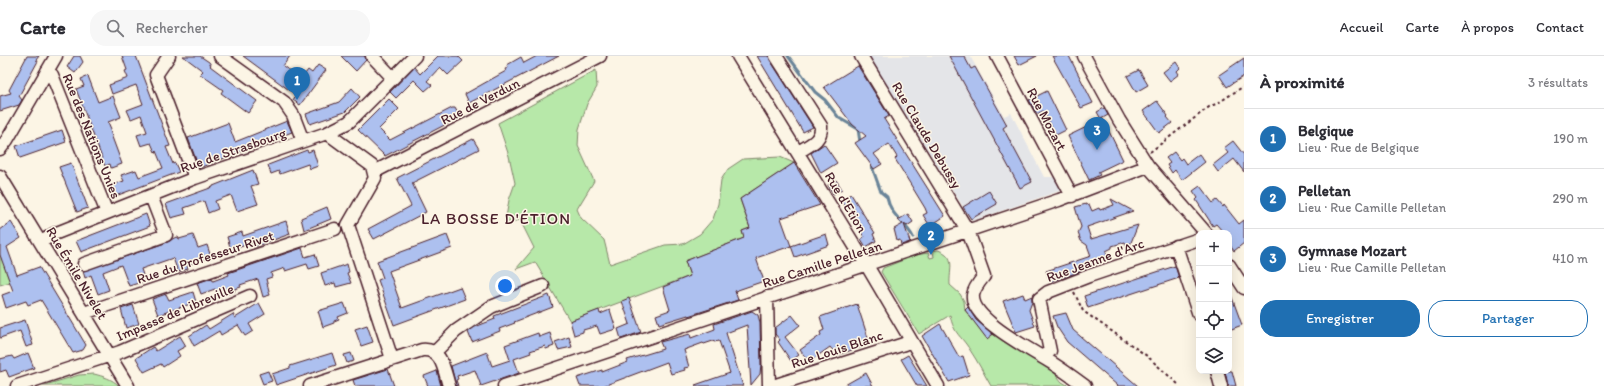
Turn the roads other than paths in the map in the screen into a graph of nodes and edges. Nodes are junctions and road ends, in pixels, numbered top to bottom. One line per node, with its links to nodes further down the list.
1 (56, 56): 12 (street)
2 (169, 56): 21 (street)
3 (220, 56): 15 (street)
4 (372, 56): 13 (street)
5 (414, 56): 13 (street, Rue de Strasbourg)
6 (600, 56): 19 (street, Rue de Verdun)
7 (738, 56): 17 (street, Rue d'Etion)
8 (776, 56): 17 (street)
9 (861, 56): 26 (street, Rue Claude Debussy)
10 (997, 56): 23 (street, Rue Mozart)
11 (1084, 56): 18 (street)
12 (47, 71): 16 (street); 24 (street, Rue des Nations Unies)
13 (393, 78): 14 (street, Rue de Strasbourg)
14 (327, 133): 15 (street, Rue de Strasbourg); 19 (street)
15 (303, 141): 21 (street, Rue de Strasbourg)
16 (0, 149)
17 (798, 152): 32 (street, Rue d'Etion)
18 (1146, 162): 23 (street, Rue Camille Pelletan); 27 (street)
19 (374, 172): 44 (street)
20 (0, 176): 29 (street, Rue Émile Nivelet)
21 (195, 178): 22 (street, Rue de Strasbourg)
22 (151, 196): 24 (street, Rue de Strasbourg); 31 (street)
23 (1072, 196): 26 (street, Rue Camille Pelletan)
24 (108, 213): 29 (street, Rue de Strasbourg)
25 (335, 229): 39 (street, Rue du Professeur Rivet)
26 (968, 230): 32 (street, Rue Camille Pelletan); 43 (street, Rue Claude Debussy)
27 (1203, 230)
28 (1196, 240): 30 (street, Rue Jeanne d'Arc)
29 (41, 242): 39 (street, Rue Émile Nivelet)
30 (1176, 246): 38 (street); 43 (street, Rue Jeanne d'Arc)
31 (84, 264)
32 (866, 264): 37 (street, Rue Camille Pelletan); 40 (street, Rue d'Etion)
33 (1230, 266): 35 (street)
34 (543, 286): 41 (street)
35 (1244, 288)
36 (250, 296): 42 (street, Impasse de Libreville)
37 (767, 297): 50 (street, Rue Camille Pelletan); 51 (street)
38 (1196, 306)
39 (84, 313): 42 (street, Rue Émile Nivelet)
40 (910, 340): 52 (street, Rue Louis Blanc); 53 (street, Rue d'Etion)
41 (435, 352): 44 (street); 49 (street)
42 (111, 356): 46 (street, Impasse de Libreville); 47 (street, Rue Émile Nivelet)
43 (1042, 357): 54 (street, Rue Claude Debussy)
44 (392, 359): 48 (street)
45 (1218, 374): 55 (street)
46 (17, 386)
47 (128, 386)
48 (310, 386)
49 (449, 386)
50 (504, 386)
51 (769, 386)
52 (773, 386)
53 (938, 386)
54 (1085, 386)
55 (1221, 386)

